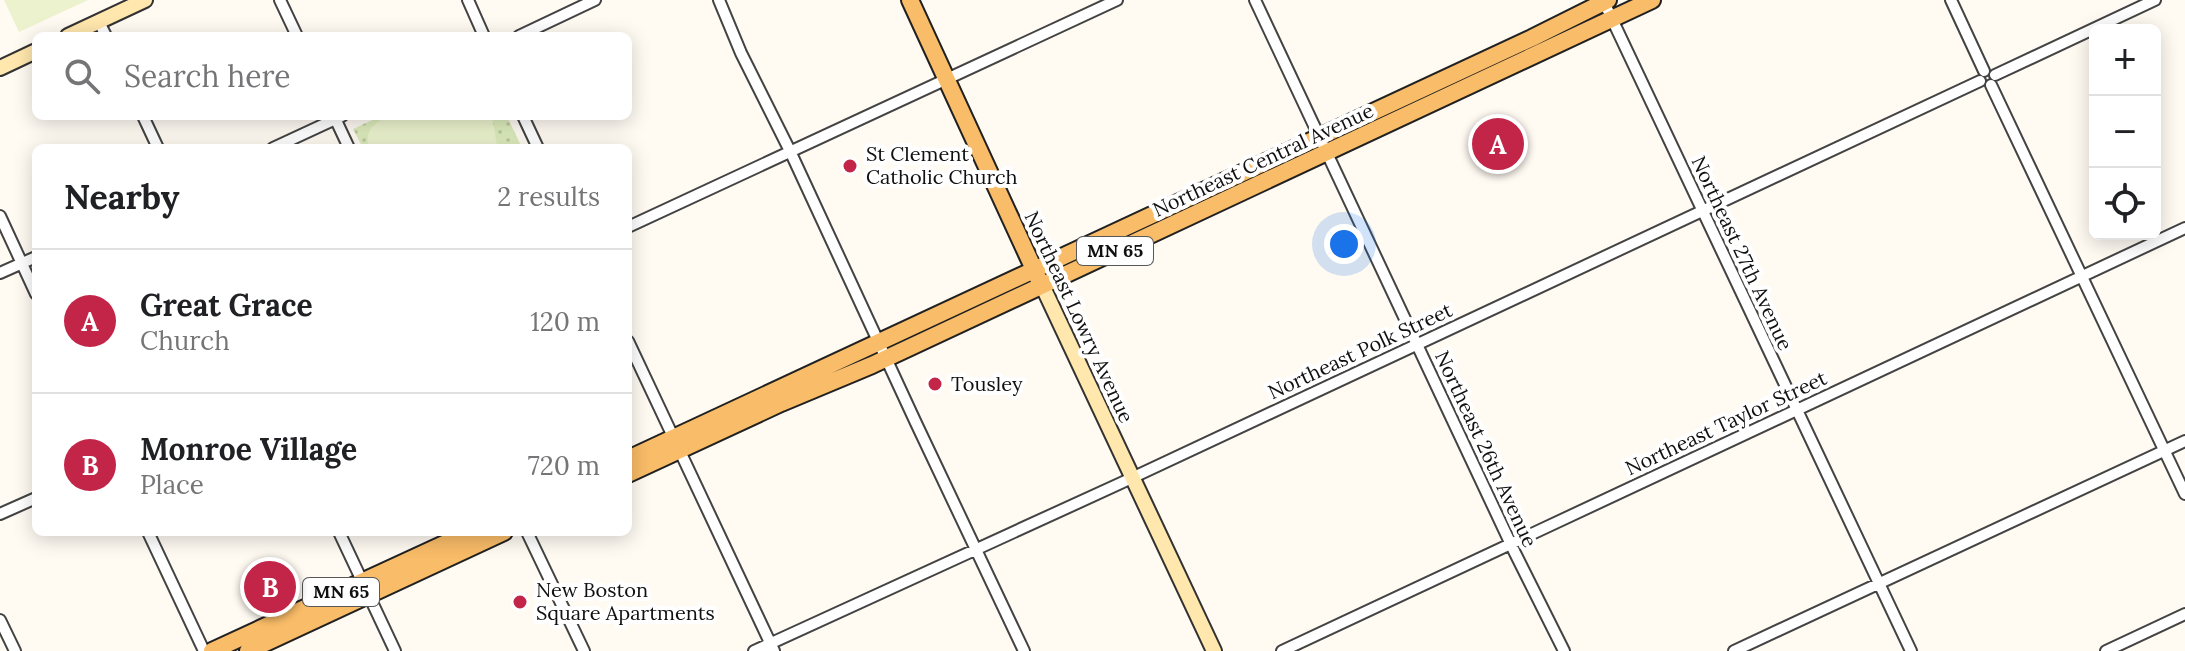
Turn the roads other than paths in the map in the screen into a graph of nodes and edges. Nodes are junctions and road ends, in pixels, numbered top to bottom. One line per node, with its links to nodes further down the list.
1 (145, 0): 14 (main road)
2 (280, 0): 17 (street)
3 (468, 0): 18 (street)
4 (595, 0): 19 (street)
5 (719, 0): 33 (street)
6 (910, 0): 23 (main road, Northeast Lowry Avenue)
7 (1117, 0): 23 (street)
8 (1255, 0): 28 (street, Northeast 26th Avenue)
9 (1652, 0): 13 (main road, Northeast Central Avenue / MN 65)
10 (1951, 0): 22 (street)
11 (2155, 0): 22 (street, Northeast Polk Street)
12 (1605, 1): 13 (street, Northeast 27th Avenue); 28 (main road, Northeast Central Avenue / MN 65)
13 (1611, 19): 34 (main road, Northeast Central Avenue / MN 65); 35 (street, Northeast 27th Avenue)
14 (99, 22): 15 (main road); 16 (street)
15 (77, 32)
16 (104, 32)
17 (295, 32)
18 (482, 32)
19 (527, 32)
20 (32, 53): 21 (main road)
21 (0, 68)
22 (1987, 78): 35 (street, Northeast Polk Street); 43 (street)
23 (946, 79): 33 (street); 41 (main road, Northeast Lowry Avenue)
24 (145, 120): 29 (street)
25 (331, 120): 30 (street)
26 (338, 120): 31 (street)
27 (525, 120): 32 (street)
28 (1320, 136): 34 (street, Northeast 26th Avenue); 41 (main road, Northeast Central Avenue / MN 65)
29 (156, 144)
30 (281, 144)
31 (347, 144)
32 (536, 144)
33 (790, 151): 37 (street); 48 (street)
34 (1327, 152): 45 (main road, Northeast Central Avenue / MN 65); 46 (street, Northeast 26th Avenue)
35 (1702, 212): 46 (street, Northeast Polk Street); 49 (street, Northeast 27th Avenue)
36 (0, 216): 40 (street)
37 (632, 225)
38 (2185, 228): 43 (street, Northeast Taylor Street)
39 (32, 259): 40 (street)
40 (22, 263): 42 (street); 44 (street)
41 (1034, 269): 45 (main road, Northeast Lowry Avenue); 48 (main road, Northeast Central Avenue / MN 65)
42 (0, 273)
43 (2081, 277): 49 (street, Northeast Taylor Street); 52 (street)
44 (32, 285)
45 (1042, 285): 48 (main road, Northeast Central Avenue / MN 65); 55 (main road, Northeast Lowry Avenue)
46 (1417, 345): 55 (street, Northeast Polk Street); 64 (street, Northeast 26th Avenue)
47 (632, 349): 51 (street)
48 (883, 351): 51 (main road, Northeast Central Avenue / MN 65); 65 (street)
49 (1797, 411): 64 (street, Northeast Taylor Street); 66 (street, Northeast 27th Avenue)
50 (2185, 441): 52 (street)
51 (678, 444): 53 (main road, Northeast Central Avenue / MN 65); 54 (main road, Northeast Central Avenue / MN 65); 70 (street)
52 (2163, 451): 56 (street); 66 (street)
53 (632, 458)
54 (632, 472)
55 (1132, 478): 65 (street, Northeast Polk Street); 79 (main road, Northeast Lowry Avenue)
56 (2185, 494)
57 (32, 500): 58 (street)
58 (0, 514)
59 (150, 536): 72 (street)
60 (341, 536): 67 (street)
61 (463, 536): 67 (main road, MN 65)
62 (494, 536): 67 (main road, MN 65)
63 (529, 536): 76 (street)
64 (1511, 544): 80 (street, Northeast Taylor Street); 81 (street, Northeast 26th Avenue)
65 (976, 548): 70 (street, Northeast Polk Street); 78 (street)
66 (1878, 584): 82 (street); 83 (street, Northeast 27th Avenue)
67 (366, 588): 73 (main road, MN 65); 74 (main road, MN 65); 75 (street)
68 (2185, 614): 84 (street)
69 (0, 620): 71 (street)
70 (772, 647): 77 (street, Northeast Polk Street)
71 (15, 651)
72 (204, 651)
73 (212, 651)
74 (248, 651)
75 (395, 651)
76 (584, 651)
77 (754, 651)
78 (1024, 651)
79 (1214, 651)
80 (1282, 651)
81 (1564, 651)
82 (1734, 651)
83 (1911, 651)
84 (2106, 651)

